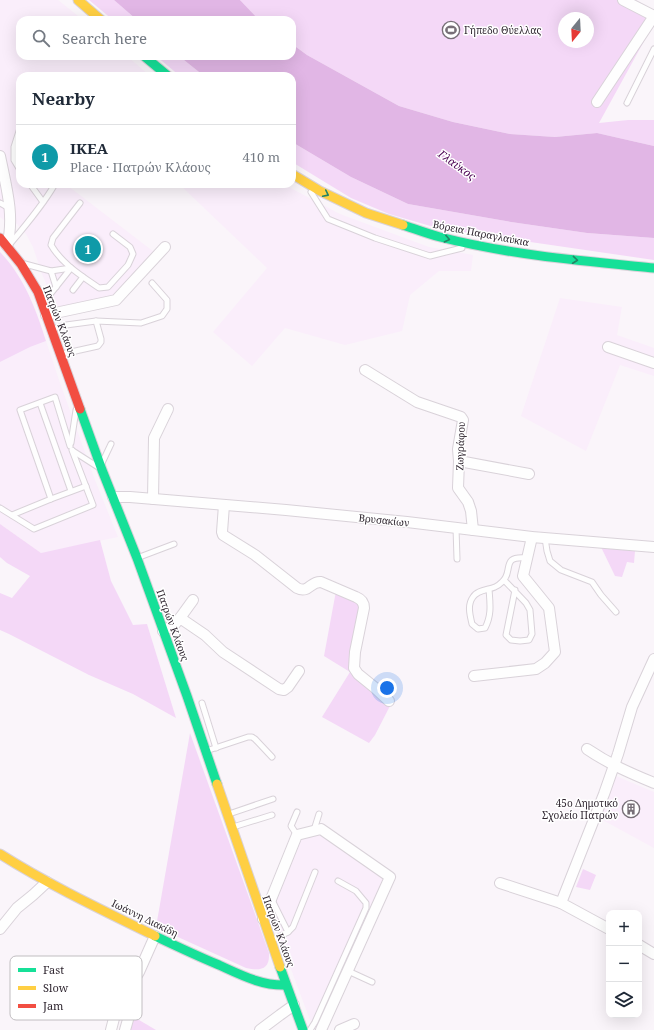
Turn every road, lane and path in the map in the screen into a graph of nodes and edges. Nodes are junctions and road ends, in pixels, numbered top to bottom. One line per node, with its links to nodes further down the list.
1 (78, 0): 3 (main road)
2 (623, 0): 4 (street)
3 (96, 16)
4 (654, 16): 8 (street)
5 (654, 50): 9 (lane)
6 (149, 60): 7 (main road)
7 (163, 72)
8 (597, 102)
9 (627, 103)
10 (16, 141): 12 (lane)
11 (0, 156): 20 (street)
12 (16, 163)
13 (296, 176): 14 (main road, Βόρεια Παραγλαύκια)
14 (305, 182): 23 (main road, Βόρεια Παραγλαύκια, one-way to 23); 23 (lane)
15 (33, 188): 17 (lane)
16 (53, 188): 17 (lane)
17 (43, 202): 24 (lane)
18 (0, 203): 20 (lane)
19 (80, 203): 27 (lane)
20 (10, 208): 24 (street)
21 (113, 234): 30 (lane)
22 (0, 238): 24 (main road, Πατρών Κλάους)
23 (473, 245): 28 (main road, Βόρεια Παραγλαύκια, one-way to 28)
24 (7, 246): 26 (main road, Πατρών Κλάους)
25 (165, 247): 35 (street)
26 (21, 263): 29 (lane); 34 (main road, Πατρών Κλάους)
27 (71, 268): 29 (lane); 30 (lane); 32 (lane)
28 (654, 268)
29 (51, 271): 32 (lane)
30 (83, 277): 33 (lane)
31 (152, 283): 36 (lane)
32 (56, 287): 34 (lane)
33 (73, 290)
34 (42, 305): 35 (main road, Πατρών Κλάους)
35 (46, 315): 37 (main road, Πατρών Κλάους)
36 (96, 321): 37 (lane); 39 (lane)
37 (52, 330): 39 (main road, Πατρών Κλάους)
38 (608, 347): 40 (street)
39 (61, 355): 42 (main road, Πατρών Κλάους)
40 (654, 363)
41 (365, 370): 47 (street, Ζωγράφου)
42 (77, 401): 46 (lane); 48 (main road, Πατρών Κλάους)
43 (40, 403): 46 (lane); 51 (lane); 53 (lane)
44 (168, 409): 54 (street)
45 (111, 444): 48 (lane)
46 (71, 448): 48 (lane); 50 (lane)
47 (459, 461): 49 (street); 59 (street, Ζωγράφου)
48 (102, 468): 52 (main road, Πατρών Κλάους)
49 (529, 474)
50 (86, 486): 51 (lane); 57 (lane)
51 (71, 492): 53 (lane)
52 (113, 497): 54 (street, Βρυσακίων); 64 (main road, Πατρών Κλάους)
53 (51, 499): 57 (lane)
54 (153, 499): 55 (street, Βρυσακίων)
55 (224, 505): 58 (street, Βρυσακίων); 77 (street)
56 (0, 508): 57 (lane)
57 (12, 515)
58 (456, 528): 59 (street, Βρυσακίων); 66 (lane)
59 (474, 530): 60 (street, Βρυσακίων)
60 (532, 537): 61 (street, Βρυσακίων); 65 (street)
61 (545, 538): 63 (street, Βρυσακίων); 71 (lane)
62 (174, 544): 64 (lane)
63 (654, 547)
64 (137, 558): 73 (main road, Πατρών Κλάους)
65 (527, 558): 67 (lane); 76 (street)
66 (457, 559)
67 (504, 580): 68 (lane); 69 (lane)
68 (489, 589): 68 (lane)
69 (515, 590): 69 (lane)
70 (193, 600): 72 (street)
71 (616, 612)
72 (180, 618): 73 (street); 75 (street)
73 (163, 631): 81 (main road, Πατρών Κλάους)
74 (654, 659): 83 (street)
75 (299, 671)
76 (474, 676)
77 (389, 700)
78 (202, 702): 79 (lane)
79 (216, 748): 81 (lane); 82 (lane)
80 (587, 750): 83 (street)
81 (205, 751): 88 (main road, Πατρών Κλάους)
82 (272, 757)
83 (614, 766): 84 (street); 99 (street)
84 (654, 783)
85 (273, 799): 88 (lane)
86 (297, 812): 92 (lane)
87 (319, 814): 91 (lane)
88 (227, 815): 90 (main road, Πατρών Κλάους)
89 (272, 815): 90 (lane)
90 (231, 827): 100 (main road, Πατρών Κλάους)
91 (313, 831): 92 (street); 109 (street)
92 (297, 836): 98 (street)
93 (0, 854): 96 (main road, Ιωάννη Διακίδη)
94 (315, 872): 103 (lane)
95 (338, 881): 120 (lane)
96 (47, 882): 102 (street); 104 (main road, Ιωάννη Διακίδη)
97 (500, 883): 99 (street)
98 (271, 898): 100 (street); 103 (lane)
99 (561, 903): 101 (street)
100 (262, 919): 105 (main road, Πατρών Κλάους)
101 (606, 927)
102 (0, 929)
103 (288, 932): 105 (lane)
104 (155, 936): 108 (street); 111 (main road, Ιωάννη Διακίδη)
105 (271, 941): 111 (main road, Πατρών Κλάους)
106 (641, 946): 107 (street)
107 (654, 954)
108 (142, 965)
109 (348, 971): 110 (lane); 121 (street)
110 (372, 982)
111 (286, 985): 112 (main road, Πατρών Κλάους)
112 (294, 1005): 118 (street); 119 (main road, Πατρών Κλάους)
113 (113, 1020): 116 (street)
114 (128, 1020): 117 (street)
115 (354, 1024): 122 (street)
116 (111, 1030)
117 (125, 1030)
118 (260, 1030)
119 (303, 1030)
120 (310, 1030)
121 (321, 1030)
122 (340, 1030)

